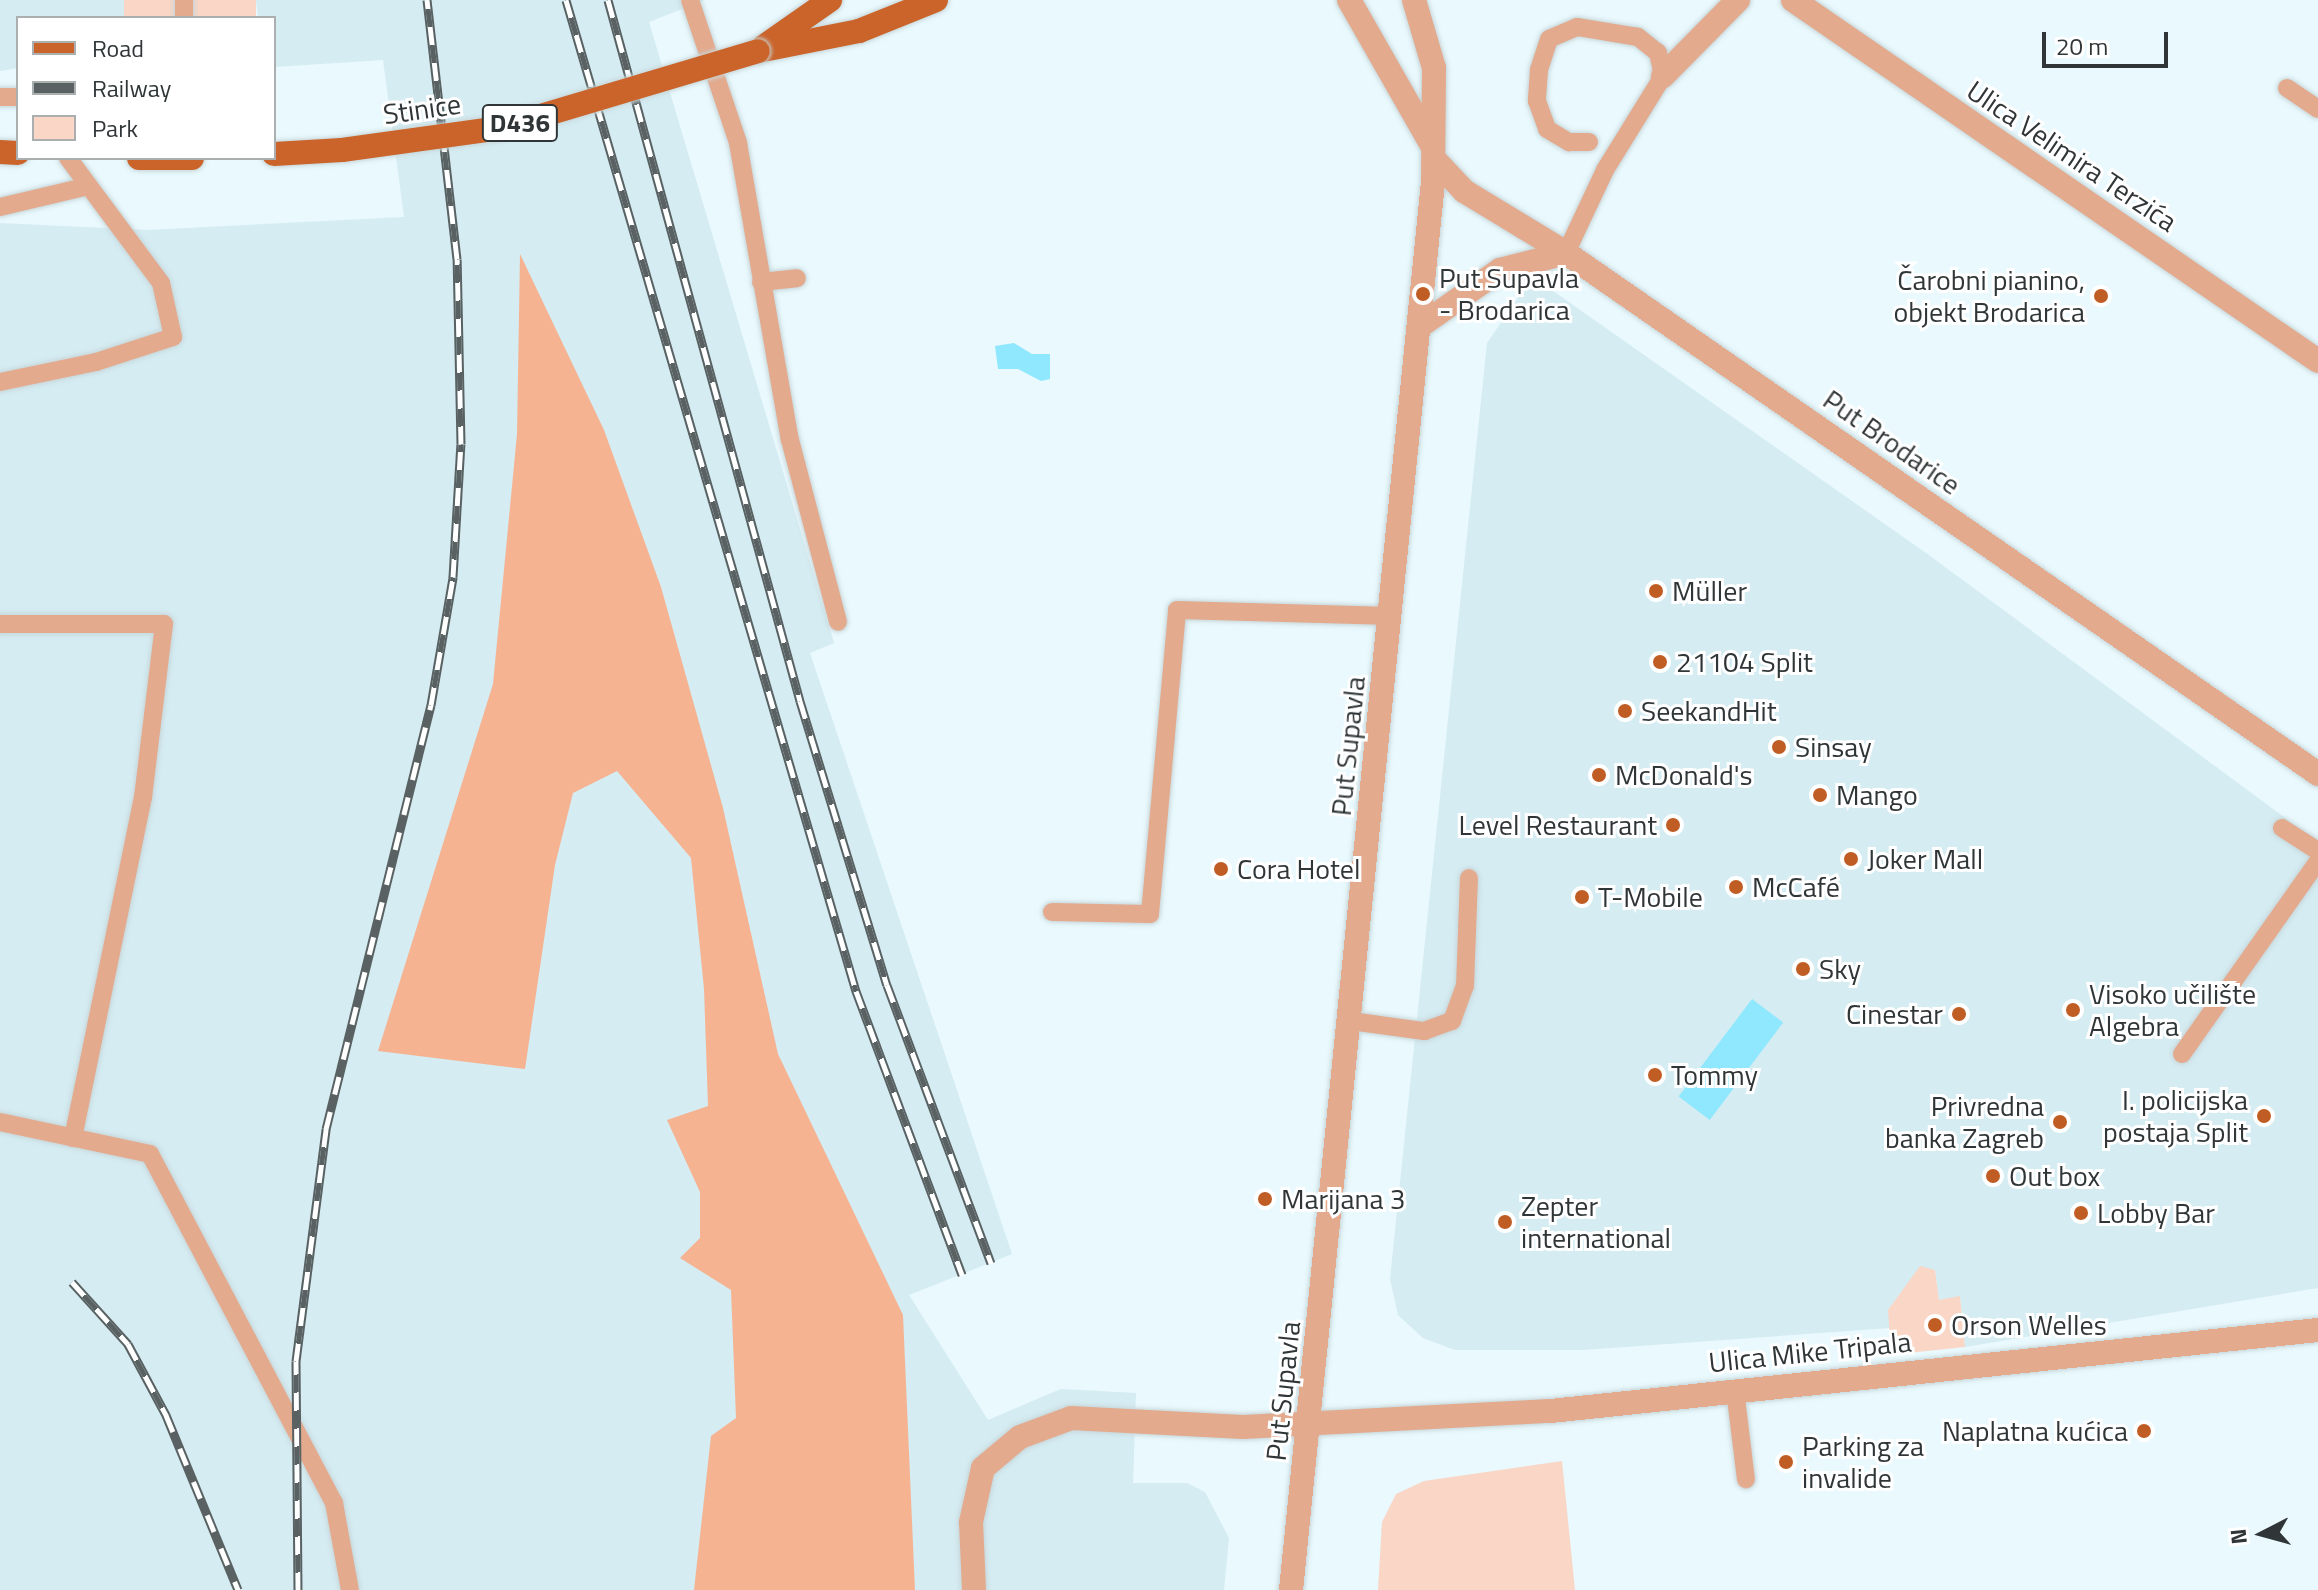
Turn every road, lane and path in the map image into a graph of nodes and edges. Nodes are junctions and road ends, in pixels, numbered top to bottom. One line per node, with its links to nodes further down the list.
1 (690, 0): 20 (lane)
2 (830, 0): 8 (main road, Stinice / D436)
3 (936, 0): 8 (main road, Stinice / D436)
4 (1349, 0): 13 (street)
5 (1414, 0): 13 (street, Put Supavla)
6 (1738, 0): 9 (street)
7 (1793, 0): 22 (street, Ulica Velimira Terzića)
8 (758, 51): 14 (main road, Stinice / D436, bridge)
9 (1663, 76): 12 (lane); 18 (lane)
10 (2287, 88): 11 (lane)
11 (2318, 109)
12 (1589, 142)
13 (1433, 153): 18 (street, Put Brodarice); 21 (street, Put Supavla)
14 (276, 154)
15 (69, 160): 16 (lane)
16 (88, 186): 17 (lane); 23 (lane)
17 (0, 207)
18 (1566, 253): 21 (street); 27 (street, Put Brodarice)
19 (797, 278): 20 (lane)
20 (761, 282): 25 (lane)
21 (1420, 326): 24 (street, Put Supavla)
22 (2318, 361)
23 (0, 382)
24 (1392, 616): 32 (lane); 33 (street, Put Supavla)
25 (838, 622)
26 (0, 624): 36 (lane)
27 (2318, 774)
28 (2282, 828): 29 (lane)
29 (2318, 851)
30 (2318, 861): 34 (lane)
31 (1469, 878): 33 (lane)
32 (1052, 912)
33 (1351, 1021): 39 (street, Put Supavla)
34 (2182, 1054)
35 (0, 1122): 36 (lane)
36 (73, 1138): 41 (lane)
37 (2318, 1330): 38 (street, Ulica Mike Tripala)
38 (1735, 1390): 39 (street, Ulica Mike Tripala); 40 (lane)
39 (1308, 1425): 42 (street, Ulica Mike Tripala); 43 (street, Put Supavla)
40 (1746, 1479)
41 (350, 1590)
42 (974, 1590)
43 (1291, 1590)

